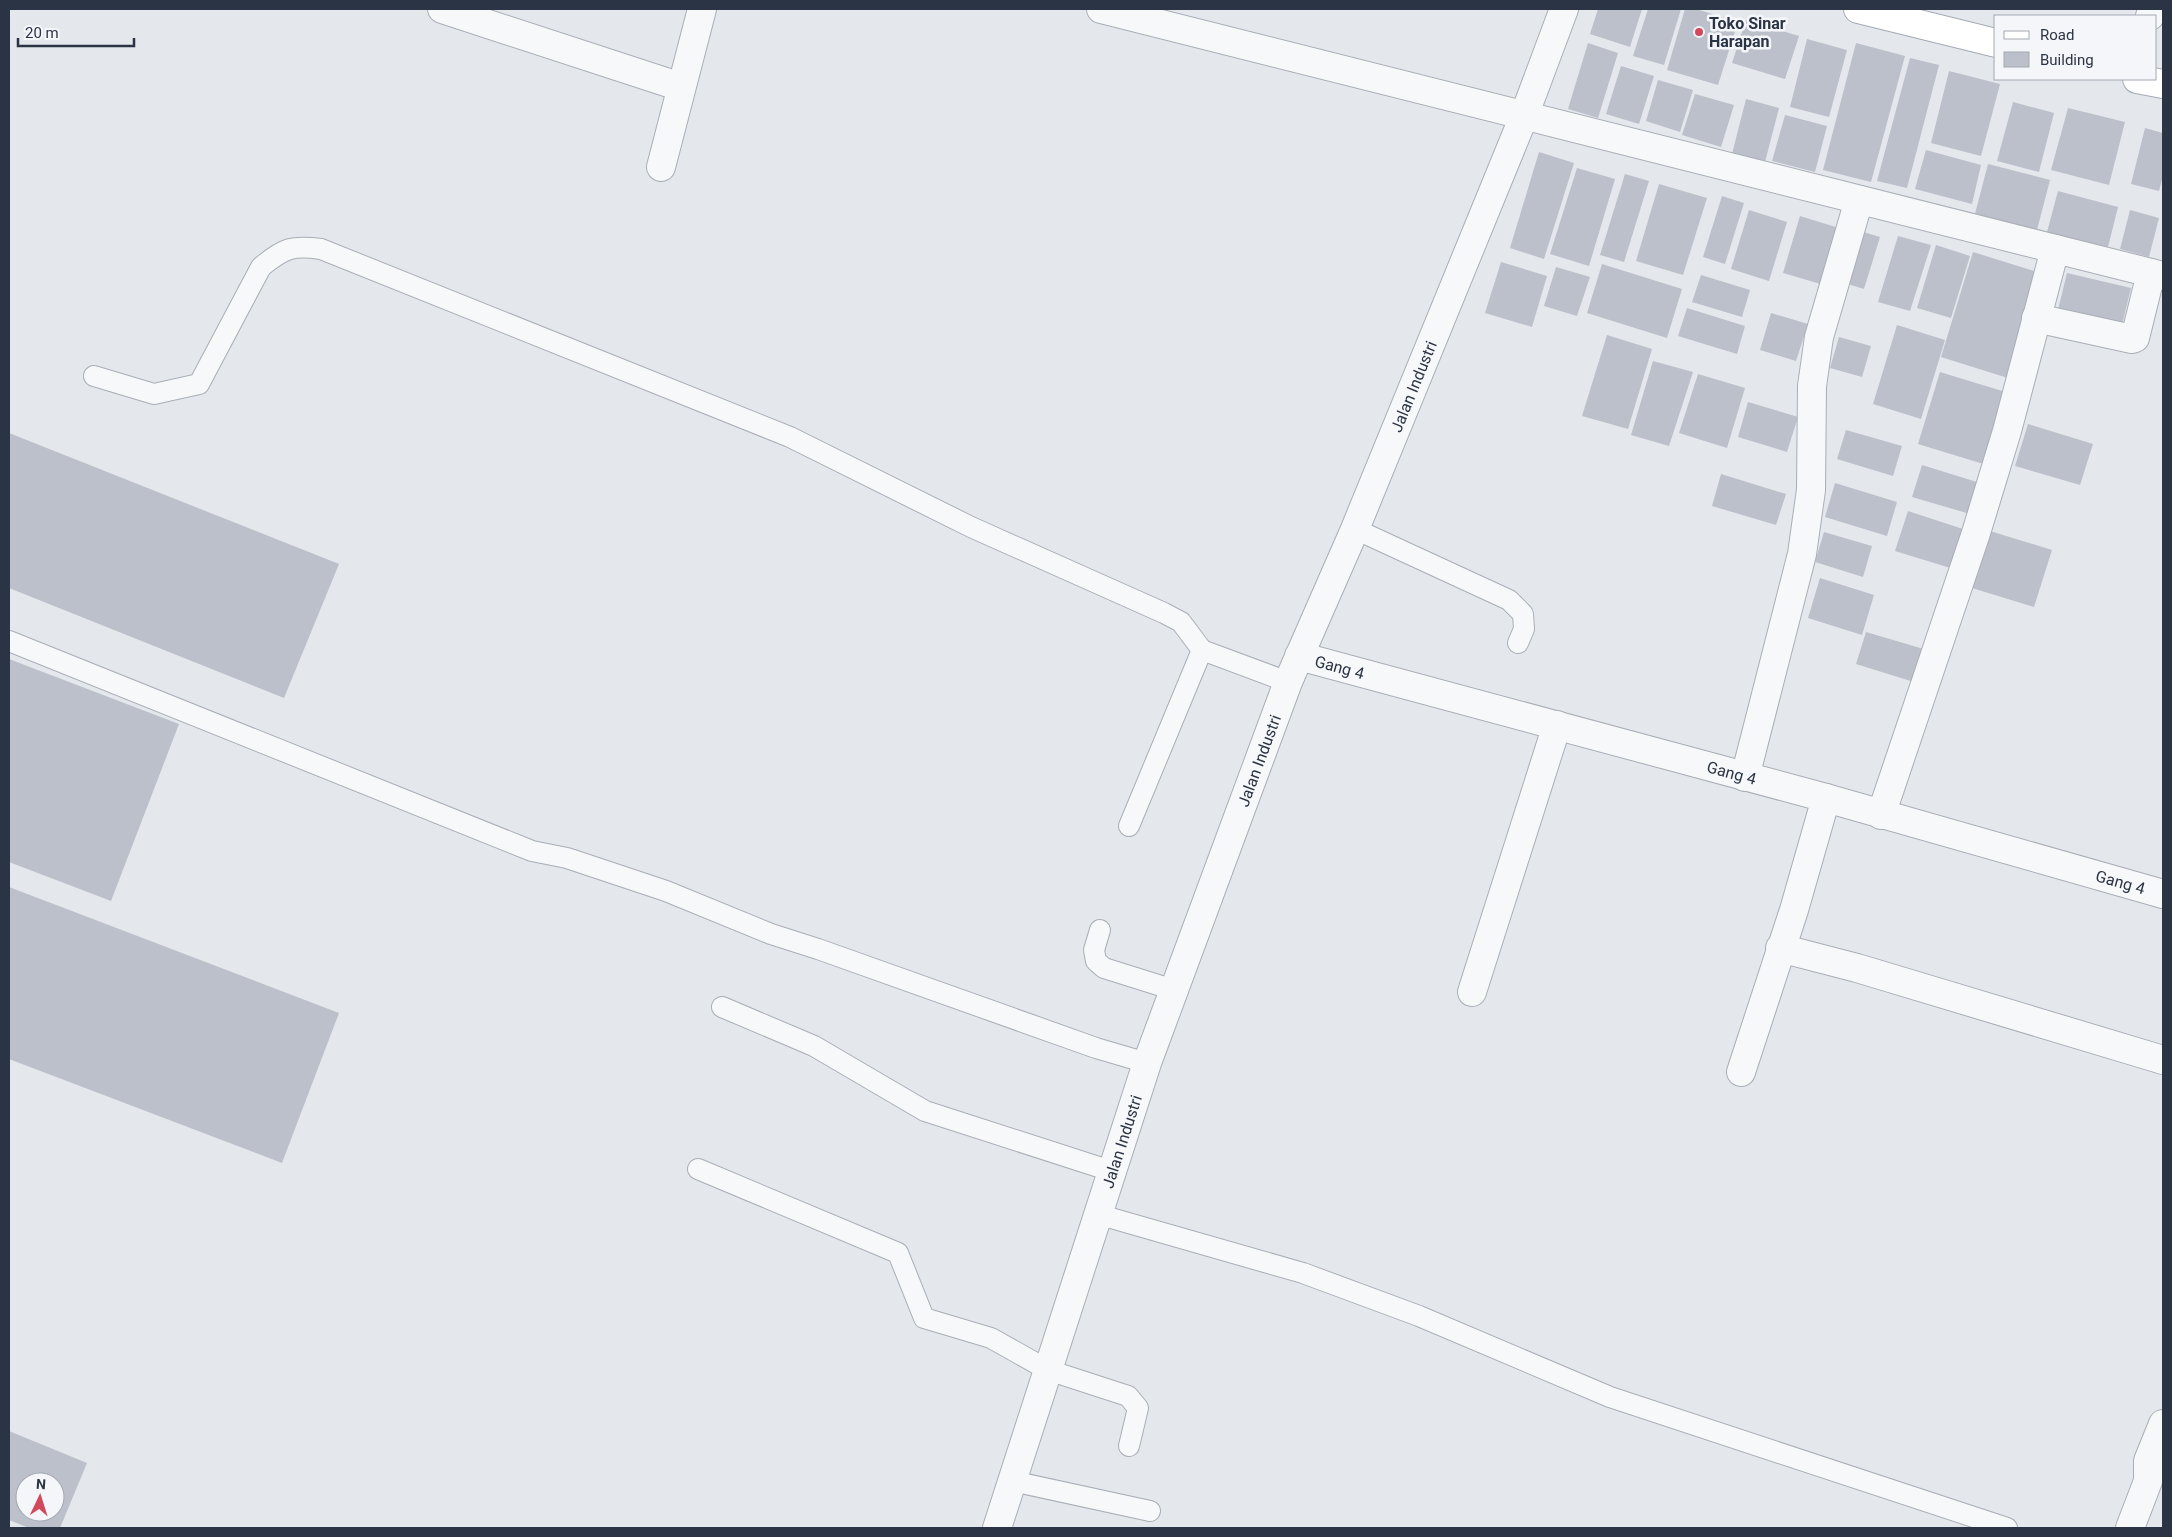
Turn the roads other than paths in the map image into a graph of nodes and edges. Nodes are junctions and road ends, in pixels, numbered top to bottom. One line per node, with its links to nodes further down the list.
1 (442, 9): 9 (street)
2 (702, 9): 9 (street)
3 (1101, 9): 10 (street)
4 (1564, 9): 10 (street, Jalan Industri)
5 (1858, 9): 6 (main road)
6 (1994, 43)
7 (2142, 80): 8 (main road)
8 (2163, 84)
9 (681, 86): 11 (street)
10 (1524, 116): 12 (street); 17 (street, Jalan Industri)
11 (660, 167)
12 (1859, 200): 13 (street); 24 (street)
13 (2055, 249): 14 (street); 15 (street)
14 (2157, 275): 15 (street)
15 (2036, 318): 26 (street)
16 (94, 376): 20 (lane)
17 (1355, 529): 19 (lane); 21 (street, Jalan Industri)
18 (9, 641): 35 (lane)
19 (1518, 643)
20 (1202, 650): 22 (lane); 27 (lane)
21 (1299, 656): 22 (street, Jalan Industri); 23 (street, Gang 4)
22 (1288, 682): 31 (street, Jalan Industri)
23 (1557, 725): 24 (street, Gang 4); 32 (street)
24 (1745, 777): 25 (street, Gang 4)
25 (1826, 798): 26 (street, Gang 4); 30 (street)
26 (1880, 815): 28 (street, Gang 4)
27 (1129, 826)
28 (2163, 894)
29 (1100, 930): 31 (lane)
30 (1780, 948): 34 (street); 36 (street)
31 (1174, 990): 35 (street, Jalan Industri)
32 (1472, 992)
33 (722, 1007): 38 (lane)
34 (2163, 1060)
35 (1146, 1063): 38 (street, Jalan Industri)
36 (1742, 1072)
37 (698, 1169): 40 (lane)
38 (1111, 1171): 39 (street, Jalan Industri)
39 (1097, 1214): 40 (street, Jalan Industri); 47 (lane)
40 (1048, 1370): 42 (lane); 43 (street, Jalan Industri)
41 (2163, 1424): 44 (street)
42 (1129, 1446)
43 (1012, 1481): 45 (lane); 46 (street, Jalan Industri)
44 (2156, 1486): 48 (street)
45 (1150, 1511)
46 (997, 1528)
47 (2007, 1528)
48 (2130, 1528)

